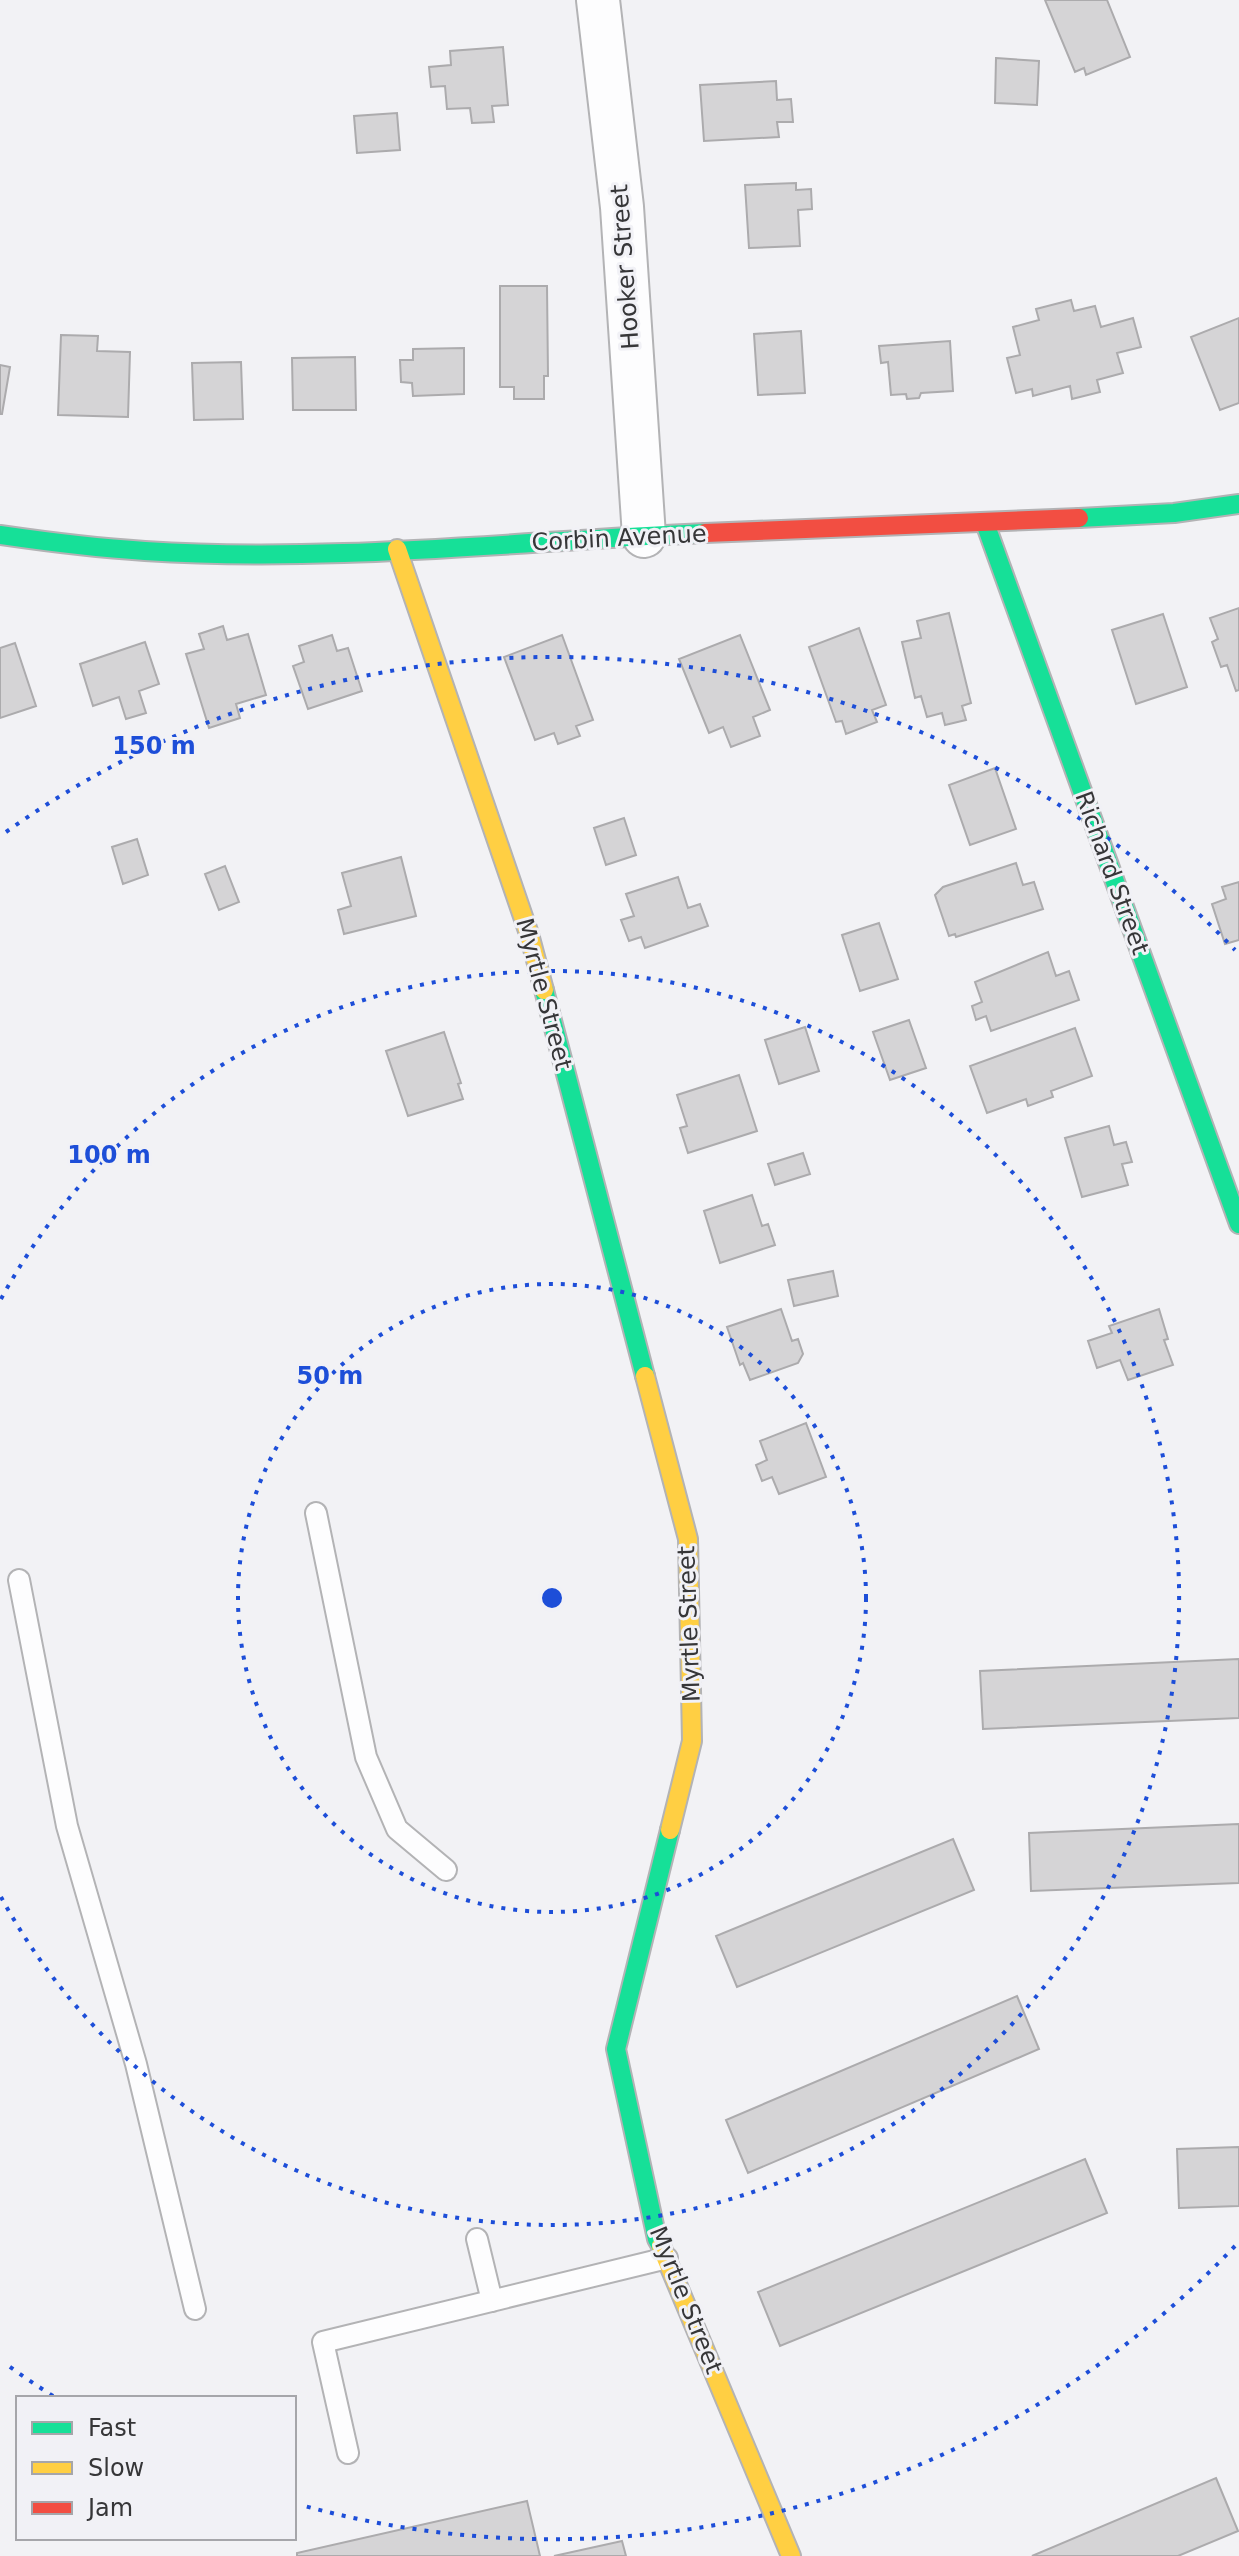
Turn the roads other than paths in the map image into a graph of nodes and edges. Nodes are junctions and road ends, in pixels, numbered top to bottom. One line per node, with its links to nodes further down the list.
1 (598, 0): 5 (street, Hooker Street)
2 (1239, 504): 3 (street, Corbin Avenue)
3 (985, 523): 5 (street, Corbin Avenue); 7 (street, Richard Street)
4 (0, 535): 6 (street, Corbin Avenue)
5 (644, 536): 6 (street, Corbin Avenue)
6 (397, 549): 12 (street, Myrtle Street)
7 (1239, 1224)
8 (316, 1513): 10 (lane)
9 (19, 1580): 14 (lane)
10 (446, 1870)
11 (477, 2239): 13 (lane)
12 (667, 2258): 13 (lane); 16 (street, Myrtle Street)
13 (492, 2301): 15 (lane)
14 (195, 2309)
15 (348, 2453)
16 (791, 2556)

